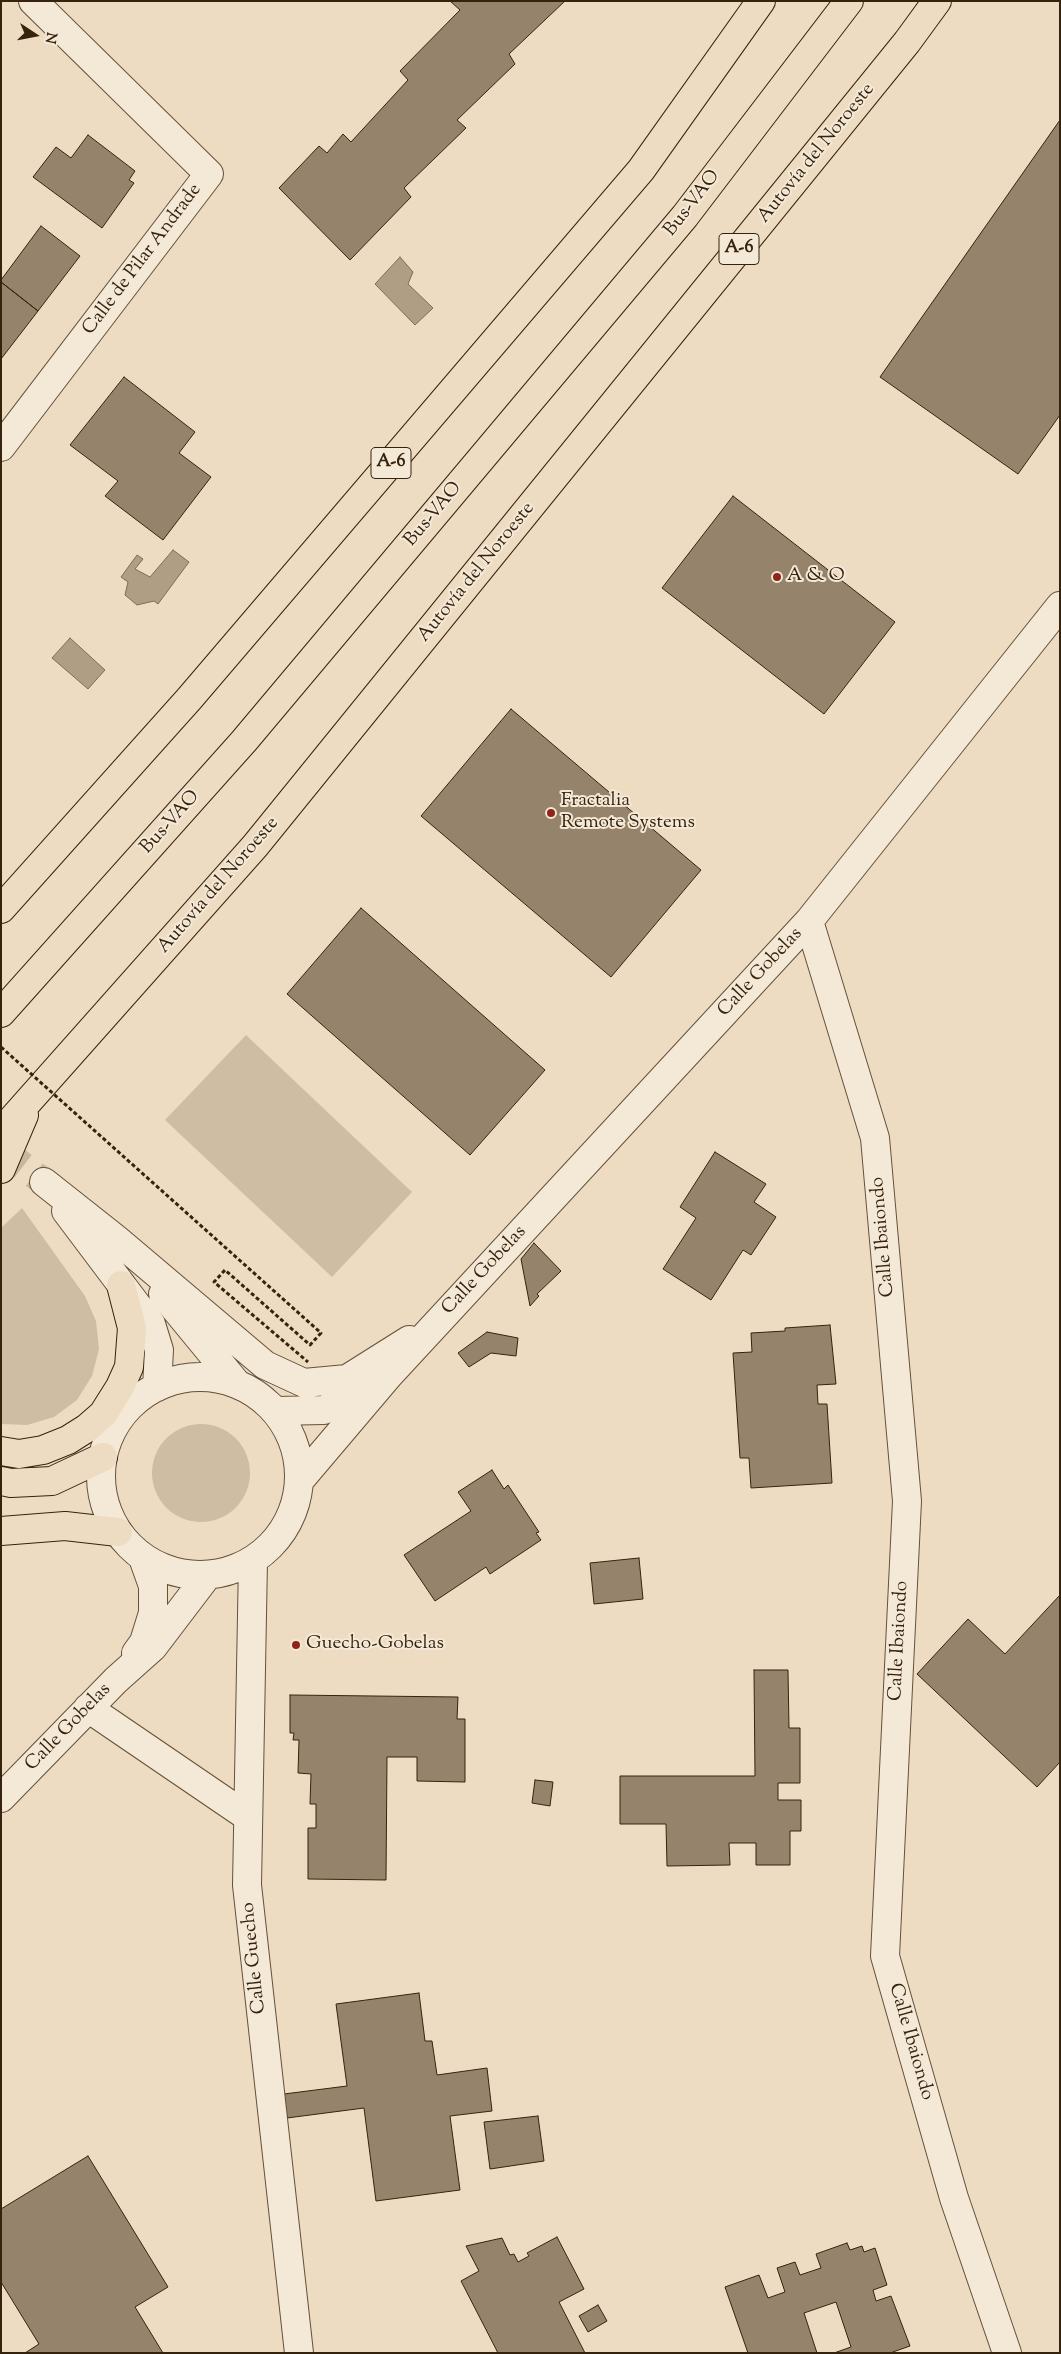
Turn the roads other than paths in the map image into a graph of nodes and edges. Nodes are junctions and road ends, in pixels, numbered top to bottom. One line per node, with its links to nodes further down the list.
1 (33, 1): 5 (street, Calle de Pilar Andrade)
2 (761, 1): 7 (highway, A-6)
3 (849, 1): 9 (highway, Bus-VAO)
4 (937, 1): 10 (highway, Autovía del Noroeste / A-6)
5 (1, 447)
6 (1060, 606): 8 (street, Calle Gobelas)
7 (1, 909)
8 (809, 921): 15 (street, Calle Gobelas); 34 (street, Calle Ibaiondo)
9 (1, 1014)
10 (30, 1102): 11 (highway, Autovía del Noroeste / A-6); 12 (highway)
11 (1, 1132)
12 (1, 1169)
13 (116, 1239): 14 (street, Calle Gobelas); 15 (street, Calle Gobelas); 17 (street, Calle Gobelas)
14 (121, 1285): 18 (street, Calle Gobelas); 20 (highway)
15 (439, 1321): 16 (street, Calle Gobelas)
16 (390, 1375): 19 (street, Calle Gobelas); 22 (street, Calle Gobelas)
17 (237, 1384): 18 (street); 19 (street)
18 (157, 1387): 21 (street)
19 (275, 1411): 22 (street)
20 (1, 1451)
21 (103, 1457): 23 (highway); 25 (street)
22 (300, 1480): 27 (street)
23 (1, 1481)
24 (1, 1531): 25 (highway)
25 (118, 1532): 26 (street)
26 (144, 1558): 28 (street); 29 (street, Calle Gobelas)
27 (252, 1561): 28 (street); 32 (street, Calle Guecho)
28 (208, 1576): 29 (street, Calle Gobelas)
29 (116, 1680): 30 (street, Calle Gobelas)
30 (88, 1708): 31 (street, Calle Gobelas); 32 (street)
31 (1, 1798)
32 (248, 1817): 33 (street, Calle Guecho)
33 (299, 2353)
34 (1007, 2353)

